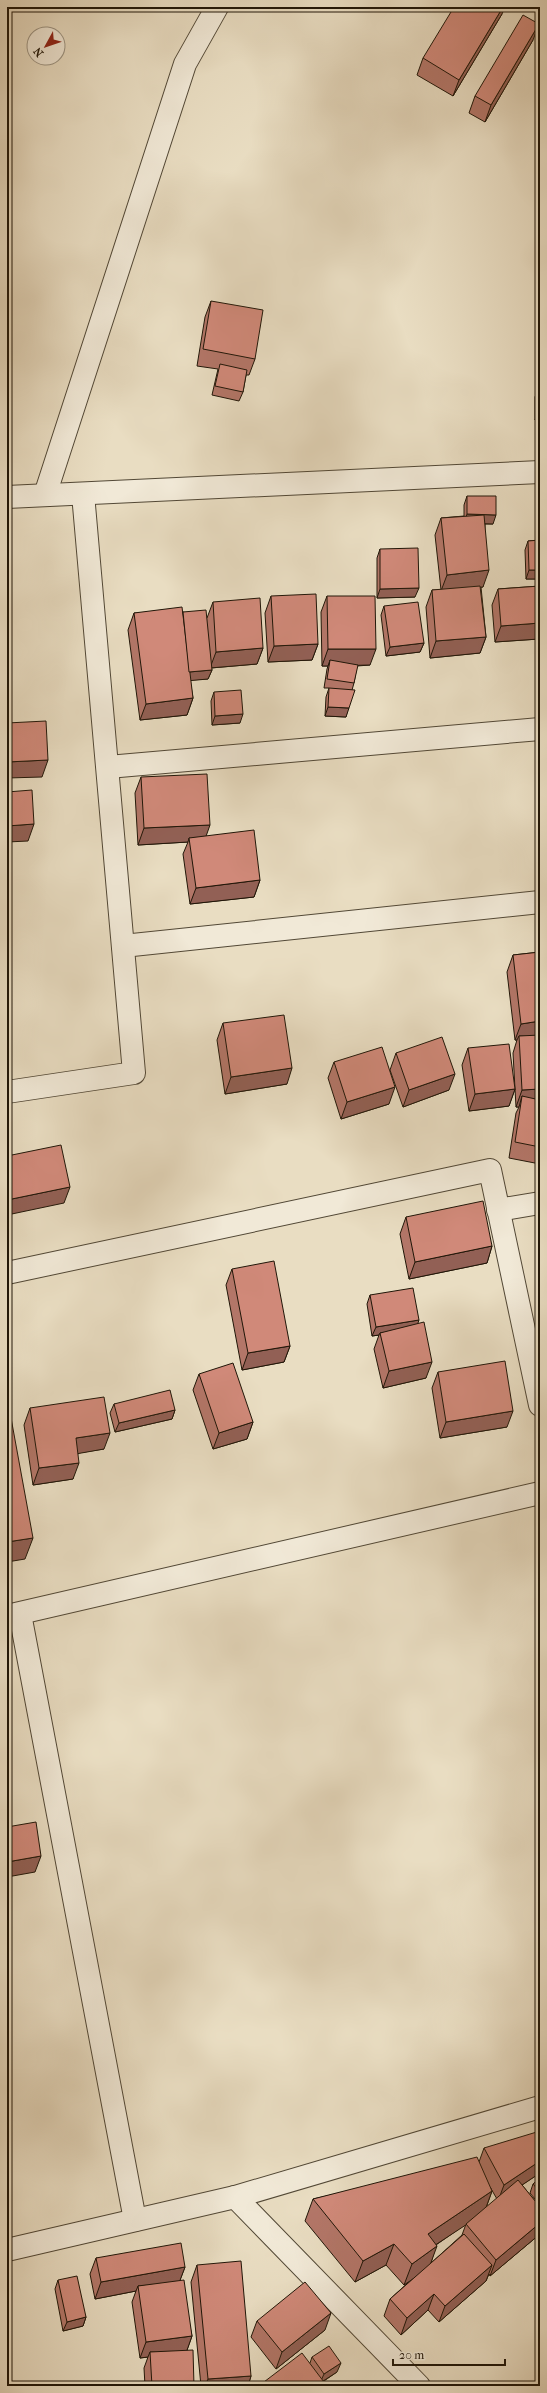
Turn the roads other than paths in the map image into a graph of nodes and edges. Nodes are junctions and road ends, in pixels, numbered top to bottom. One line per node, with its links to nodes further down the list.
1 (217, 7): 4 (street)
2 (540, 472): 3 (street)
3 (83, 494): 4 (street); 7 (street)
4 (45, 496): 5 (street)
5 (7, 497)
6 (540, 730): 7 (street)
7 (108, 767): 9 (street)
8 (540, 902): 9 (street)
9 (123, 946): 10 (street)
10 (7, 1092)
11 (540, 1203): 12 (street)
12 (498, 1210): 13 (street); 14 (street)
13 (7, 1273)
14 (540, 1405)
15 (540, 1493): 16 (street)
16 (14, 1615): 19 (street)
17 (540, 2107): 18 (street)
18 (235, 2197): 19 (street); 21 (street)
19 (135, 2220): 20 (street)
20 (7, 2250)
21 (419, 2386)

